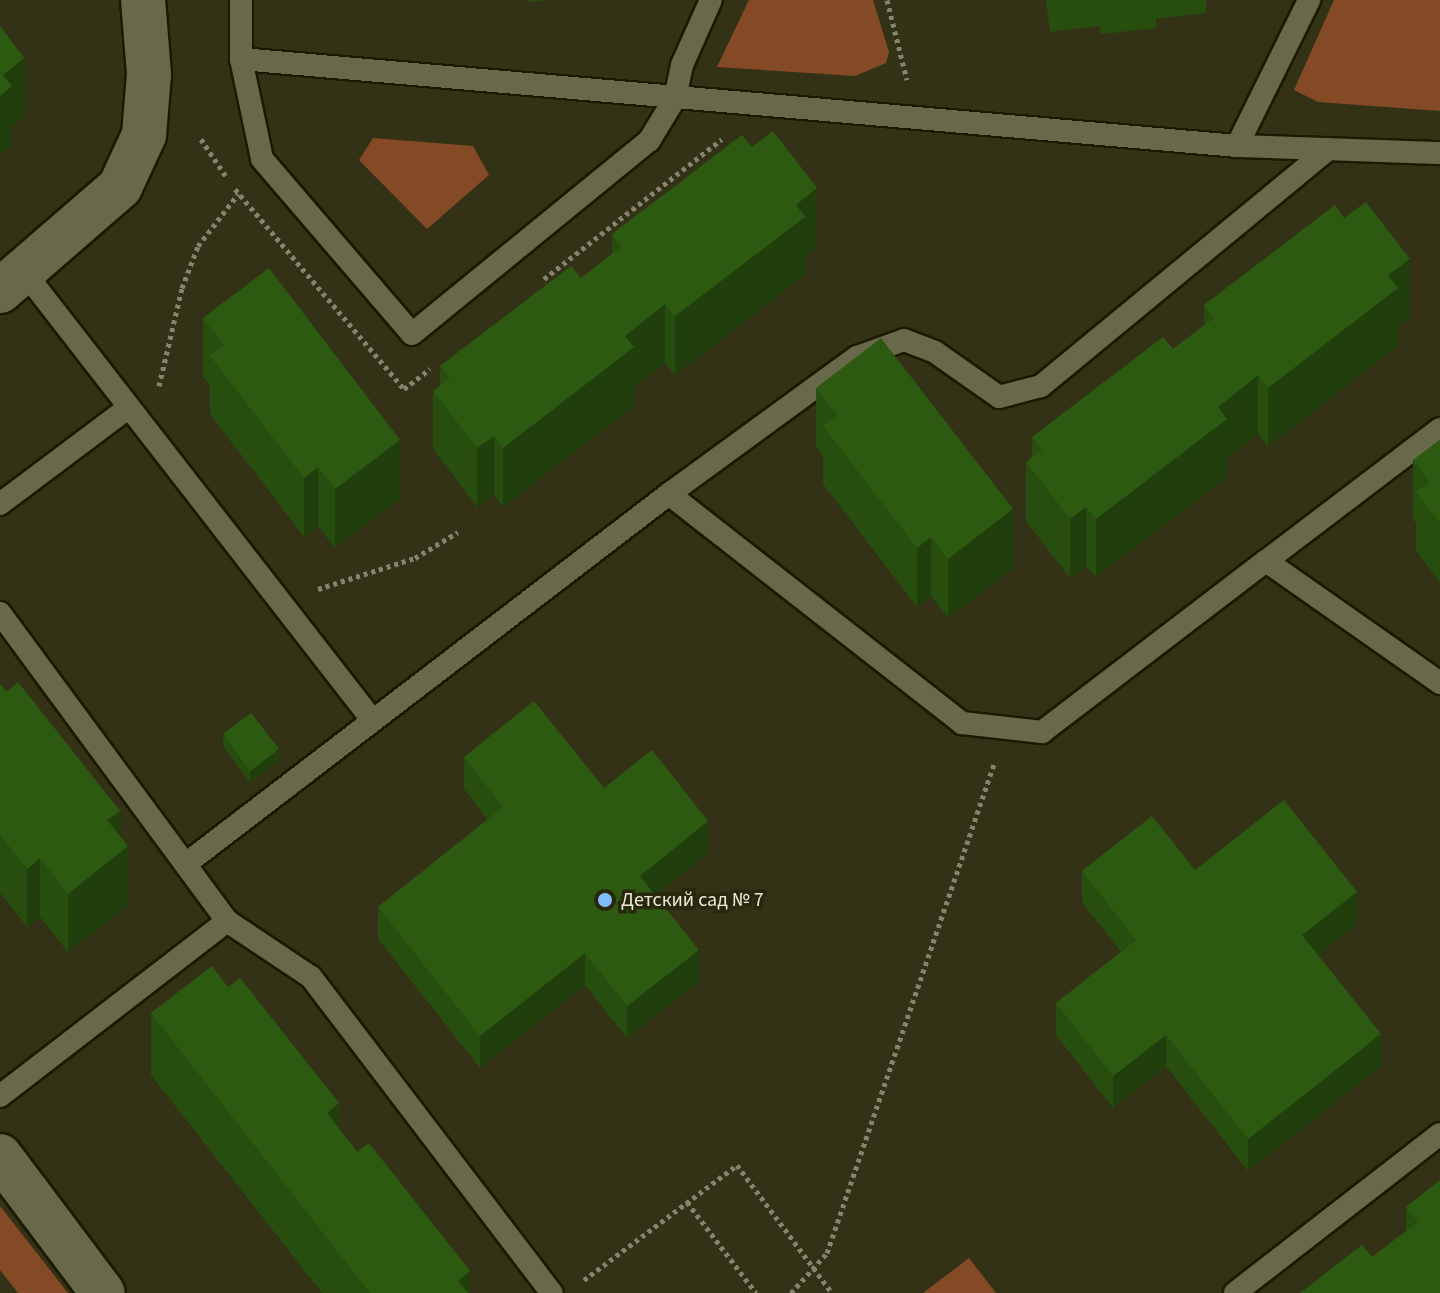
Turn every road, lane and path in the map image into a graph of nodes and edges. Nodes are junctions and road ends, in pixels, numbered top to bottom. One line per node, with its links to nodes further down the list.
1 (143, 0): 13 (street)
2 (241, 0): 6 (lane)
3 (711, 0): 7 (lane)
4 (887, 0): 8 (path)
5 (1309, 0): 9 (lane)
6 (241, 59): 7 (lane); 7 (lane)
7 (675, 98): 8 (lane)
8 (910, 117): 9 (lane)
9 (1237, 146): 10 (lane)
10 (1328, 149): 11 (lane); 17 (lane)
11 (1440, 153)
12 (238, 194): 14 (path)
13 (13, 282): 15 (lane)
14 (156, 398)
15 (128, 408): 18 (lane); 24 (lane)
16 (1440, 429): 20 (lane)
17 (669, 494): 24 (lane); 25 (lane)
18 (0, 504)
19 (458, 532): 21 (path)
20 (1266, 561): 23 (lane); 25 (lane)
21 (302, 593)
22 (0, 613): 26 (lane)
23 (1440, 683)
24 (373, 721): 26 (lane)
25 (1006, 728): 32 (path)
26 (187, 863): 27 (lane)
27 (227, 921): 28 (lane); 35 (lane)
28 (0, 1096)
29 (1440, 1134): 39 (lane)
30 (0, 1156): 34 (street)
31 (687, 1202): 32 (path); 33 (path); 36 (path)
32 (813, 1268): 37 (path); 38 (path)
33 (579, 1284)
34 (103, 1293)
35 (552, 1293)
36 (756, 1293)
37 (791, 1293)
38 (832, 1293)
39 (1235, 1293)

